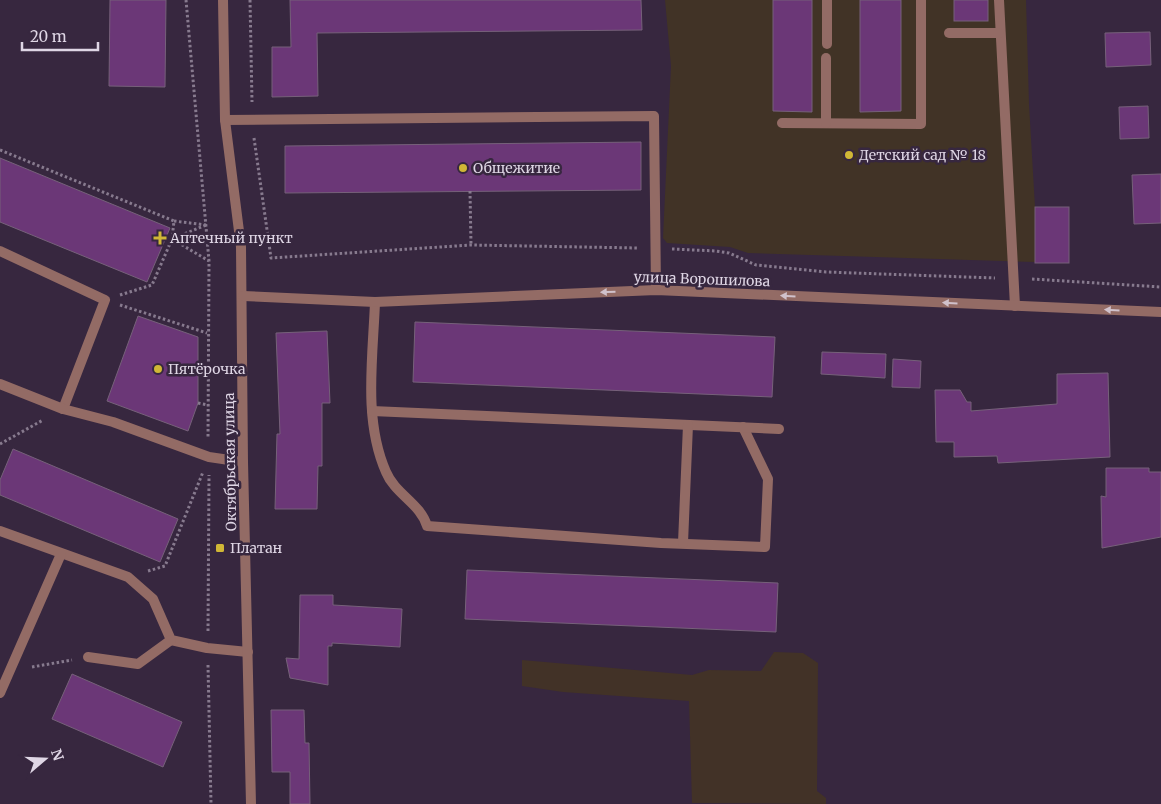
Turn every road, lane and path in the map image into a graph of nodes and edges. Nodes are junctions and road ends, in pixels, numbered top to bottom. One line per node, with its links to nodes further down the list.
1 (186, 0): 16 (path)
2 (223, 0): 10 (street, Октябрьская улица)
3 (827, 0): 8 (street)
4 (921, 0): 12 (street)
5 (999, 0): 7 (street)
6 (949, 33): 7 (street)
7 (999, 33): 23 (street)
8 (826, 44)
9 (826, 58): 12 (street)
10 (225, 120): 19 (street); 26 (street, Октябрьская улица)
11 (782, 122): 12 (street)
12 (826, 123)
13 (0, 150): 15 (path)
14 (470, 191): 18 (path)
15 (174, 221): 16 (path); 17 (path)
16 (206, 225): 17 (path); 22 (path)
17 (172, 239): 22 (path); 27 (path)
18 (470, 245): 19 (path); 21 (path)
19 (655, 249): 23 (path); 25 (street)
20 (0, 251): 27 (street)
21 (271, 258)
22 (209, 261): 31 (path)
23 (1014, 278): 24 (path); 29 (street)
24 (1161, 287)
25 (656, 290): 28 (street, улица Ворошилова, one-way to 28); 29 (street, улица Ворошилова, one-way to 25)
26 (243, 296): 28 (street, улица Ворошилова); 42 (street, Октябрьская улица)
27 (105, 300): 31 (path); 35 (street)
28 (375, 302): 36 (street)
29 (1016, 306): 30 (street, улица Ворошилова, one-way to 29)
30 (1161, 312)
31 (207, 334): 34 (path)
32 (0, 384): 35 (street)
33 (198, 403): 34 (path)
34 (208, 405): 41 (path)
35 (63, 409): 40 (path); 41 (street)
36 (372, 411): 37 (street); 44 (street)
37 (688, 425): 38 (street); 44 (street)
38 (744, 427): 39 (street); 44 (street)
39 (779, 429)
40 (0, 444)
41 (209, 457): 42 (street); 46 (path); 48 (path)
42 (243, 462): 49 (street, Октябрьская улица)
43 (0, 531): 45 (street)
44 (683, 543)
45 (61, 554): 46 (street); 51 (street)
46 (128, 577): 47 (street)
47 (171, 640): 48 (street); 50 (street)
48 (207, 648): 49 (street); 53 (path)
49 (248, 652): 54 (street, Октябрьская улица)
50 (88, 657): 51 (path)
51 (9, 671): 52 (street)
52 (0, 693)
53 (212, 804)
54 (251, 804)

